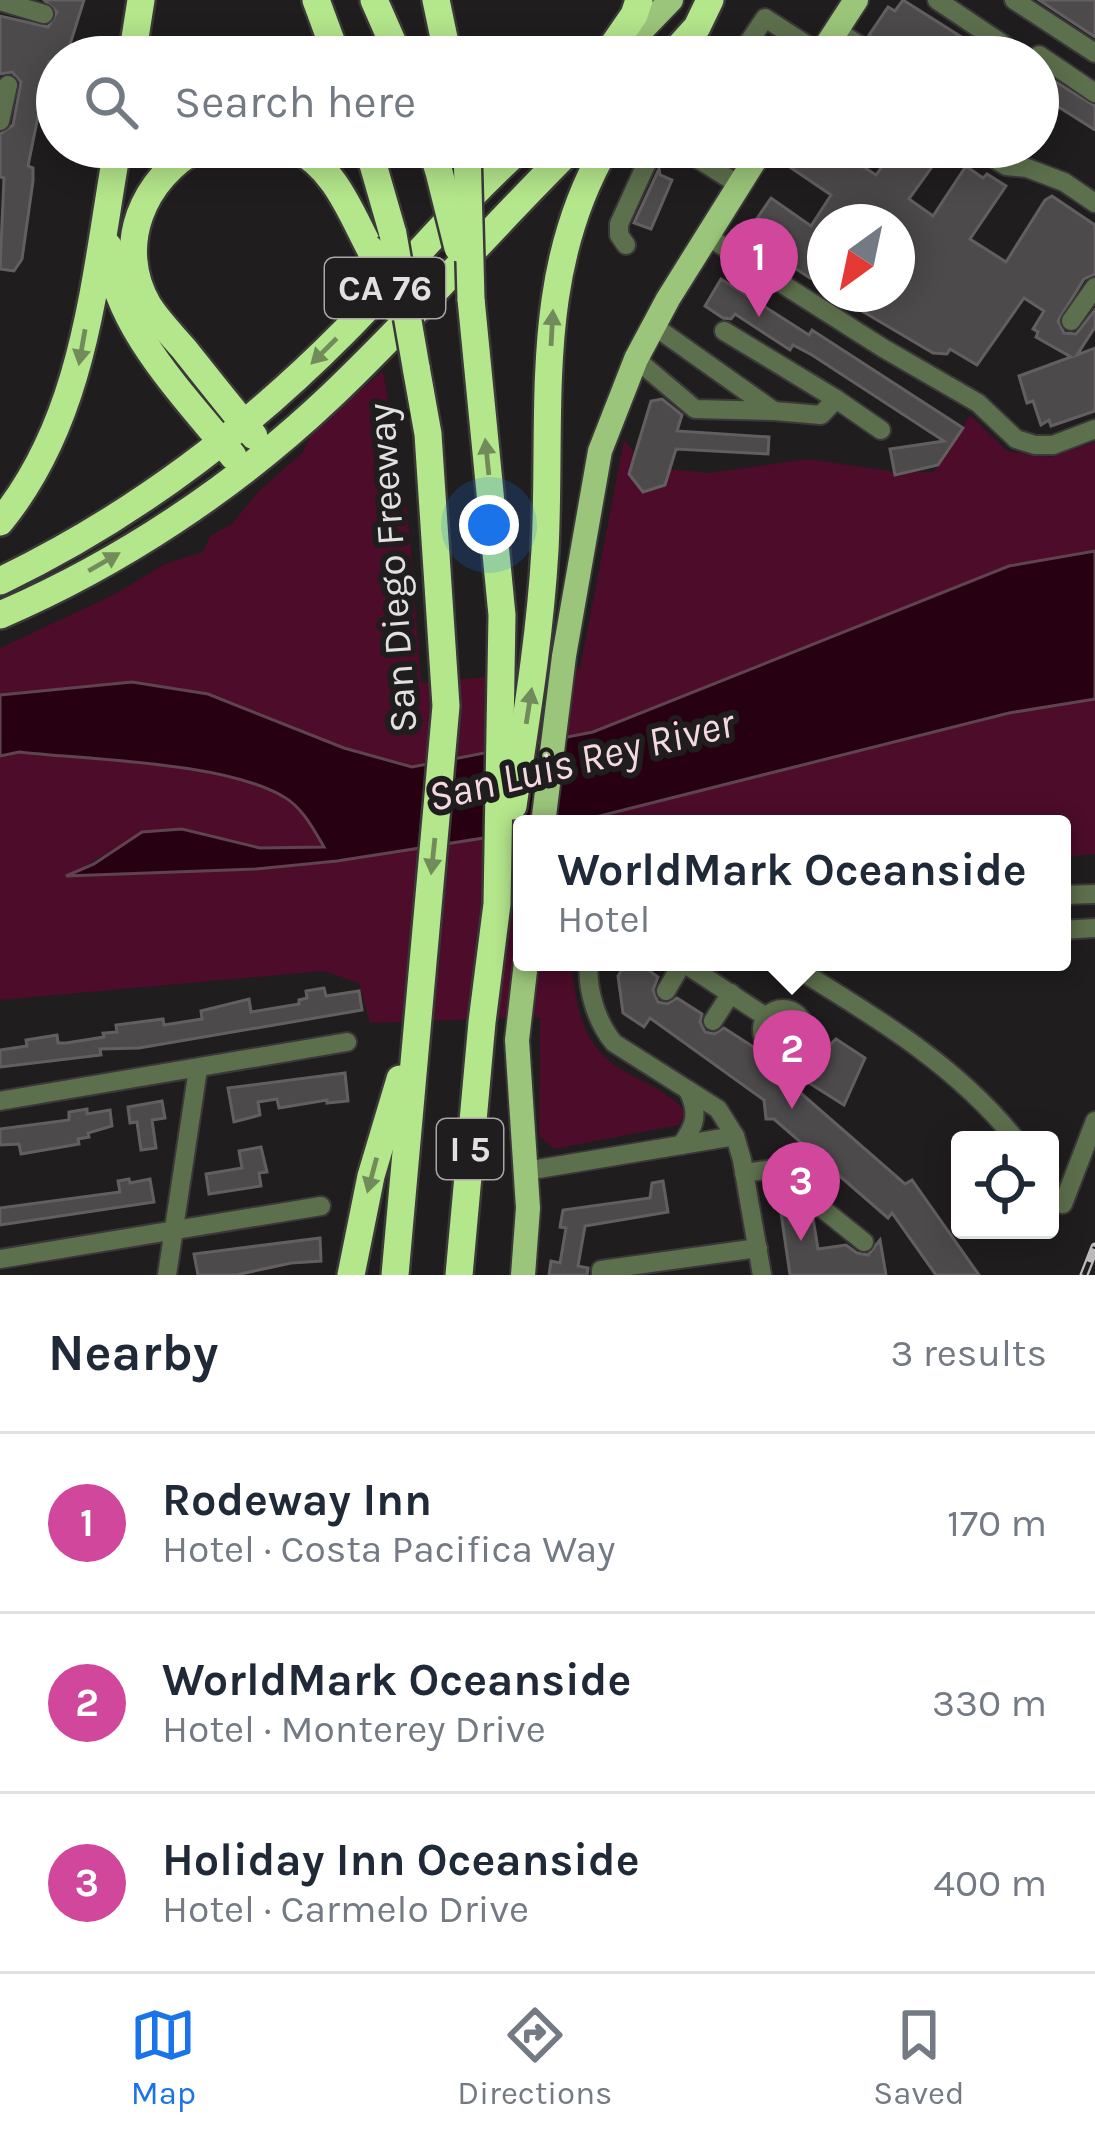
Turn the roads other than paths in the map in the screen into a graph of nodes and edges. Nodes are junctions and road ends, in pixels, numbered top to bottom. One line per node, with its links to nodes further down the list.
1 (141, 0): 14 (highway)
2 (316, 0): 15 (highway)
3 (374, 0): 16 (highway)
4 (436, 0): 17 (highway)
5 (639, 0): 18 (highway)
6 (671, 0): 19 (main road)
7 (710, 0): 20 (highway)
8 (723, 0): 21 (main road)
9 (937, 0): 25 (street)
10 (1014, 0): 26 (street)
11 (0, 1): 13 (street)
12 (854, 2): 24 (main road)
13 (44, 14)
14 (135, 36)
15 (329, 36)
16 (390, 36)
17 (444, 36)
18 (620, 36)
19 (636, 36)
20 (688, 36)
21 (691, 36)
22 (753, 36): 23 (street)
23 (800, 36)
24 (835, 36)
25 (991, 36)
26 (1095, 53)
27 (1059, 69): 29 (street)
28 (8, 85): 30 (street)
29 (1095, 93)
30 (1, 113)
31 (113, 168): 62 (highway, one-way to 62)
32 (115, 168): 60 (highway)
33 (168, 168): 60 (highway)
34 (323, 168): 48 (highway)
35 (371, 168): 48 (highway, San Diego Freeway / I 5)
36 (437, 168): 50 (highway, I 5, bridge)
37 (468, 168): 50 (highway, bridge)
38 (502, 168): 60 (highway, CA 76, one-way to 60)
39 (553, 168): 61 (highway, CA 76)
40 (594, 168): 66 (highway, one-way to 40)
41 (644, 168): 49 (street)
42 (712, 168): 45 (street)
43 (750, 168): 45 (main road)
44 (1029, 168): 46 (street)
45 (739, 185): 47 (main road)
46 (1095, 203)
47 (707, 236): 53 (main road); 58 (street)
48 (381, 241): 76 (highway, San Diego Freeway / I 5, one-way to 76, bridge)
49 (626, 245)
50 (471, 299): 66 (highway, I 5, one-way to 50)
51 (1092, 300): 52 (street)
52 (1071, 321)
53 (654, 326): 55 (main road); 57 (street)
54 (724, 331): 56 (street)
55 (636, 359): 57 (street); 65 (main road)
56 (836, 398): 57 (street); 59 (street)
57 (775, 411)
58 (1095, 429)
59 (881, 430)
60 (234, 434): 61 (highway); 63 (highway, CA 76)
61 (255, 459): 64 (highway, CA 76, one-way to 61)
62 (0, 522)
63 (0, 580)
64 (0, 615)
65 (544, 815)
66 (497, 904): 98 (highway, I 5)
67 (525, 971): 85 (main road)
68 (589, 971): 79 (street)
69 (681, 971): 72 (street)
70 (698, 971): 73 (street)
71 (800, 971): 82 (street)
72 (667, 991)
73 (730, 993): 74 (street); 75 (street)
74 (766, 1017)
75 (713, 1021)
76 (416, 1023): 96 (highway, one-way to 96); 97 (highway, San Diego Freeway / I 5)
77 (347, 1042): 78 (street)
78 (198, 1069): 80 (street); 90 (street)
79 (686, 1087): 83 (street); 84 (street)
80 (0, 1101)
81 (1095, 1121): 87 (street)
82 (1008, 1131)
83 (735, 1136): 84 (street); 86 (street)
84 (682, 1145): 85 (street)
85 (526, 1171): 99 (main road)
86 (744, 1172): 89 (street); 93 (street)
87 (1059, 1198)
88 (321, 1206): 90 (street)
89 (832, 1217): 91 (street); 92 (street)
90 (174, 1230): 94 (street); 95 (street)
91 (864, 1242)
92 (836, 1246)
93 (758, 1248): 100 (street); 101 (street)
94 (0, 1259)
95 (167, 1275)
96 (351, 1275)
97 (395, 1275)
98 (458, 1275)
99 (523, 1275)
100 (601, 1275)
101 (762, 1275)

